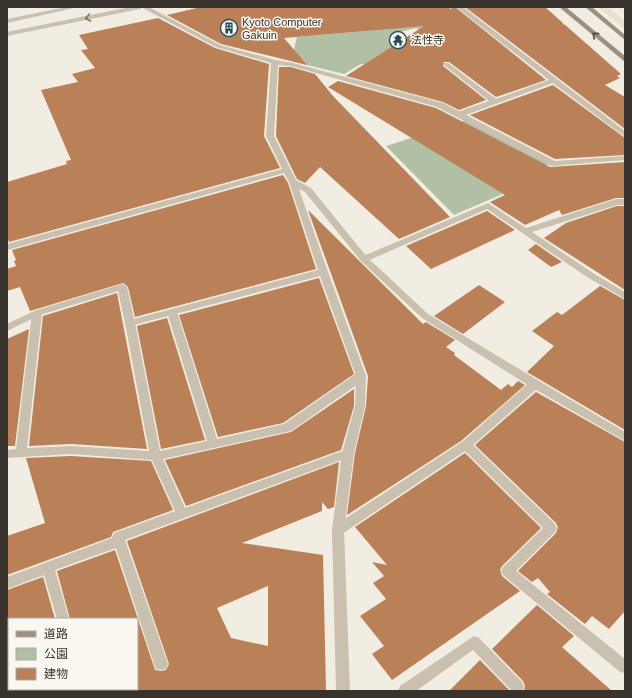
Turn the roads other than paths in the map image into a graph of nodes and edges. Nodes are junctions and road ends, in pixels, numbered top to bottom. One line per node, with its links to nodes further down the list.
1 (76, 7): 7 (street)
2 (140, 7): 8 (street, one-way to 8)
3 (144, 7): 11 (street)
4 (459, 7): 13 (street)
5 (562, 7): 10 (main road, one-way to 5)
6 (588, 7): 9 (main road)
7 (7, 21)
8 (7, 34)
9 (625, 38)
10 (625, 60)
11 (275, 62): 15 (street); 18 (street)
12 (446, 64): 14 (street)
13 (555, 80): 14 (street); 16 (street)
14 (495, 102): 15 (street)
15 (460, 114): 17 (street)
16 (625, 135)
17 (625, 158)
18 (286, 170): 19 (street); 22 (street)
19 (293, 182): 23 (street); 24 (street)
20 (625, 202): 21 (street)
21 (526, 231): 23 (street); 25 (street)
22 (7, 247)
23 (364, 259): 31 (street)
24 (323, 272): 26 (street); 30 (street)
25 (625, 296)
26 (172, 312): 28 (street); 33 (street)
27 (37, 313): 28 (street); 29 (street); 35 (street)
28 (130, 323): 38 (street)
29 (7, 328)
30 (361, 376): 33 (street); 36 (street)
31 (535, 384): 32 (street); 34 (street)
32 (625, 436)
33 (213, 444): 38 (street)
34 (466, 445): 40 (street); 46 (street)
35 (21, 453): 37 (street); 38 (street)
36 (348, 453): 39 (street); 40 (street)
37 (7, 454)
38 (156, 456): 39 (street)
39 (182, 514): 41 (street)
40 (338, 530): 48 (street)
41 (119, 541): 42 (street); 45 (street)
42 (48, 567): 43 (street); 44 (street)
43 (7, 583)
44 (63, 618)
45 (161, 664)
46 (625, 667)
47 (517, 687): 49 (street)
48 (343, 691)
49 (405, 691)

